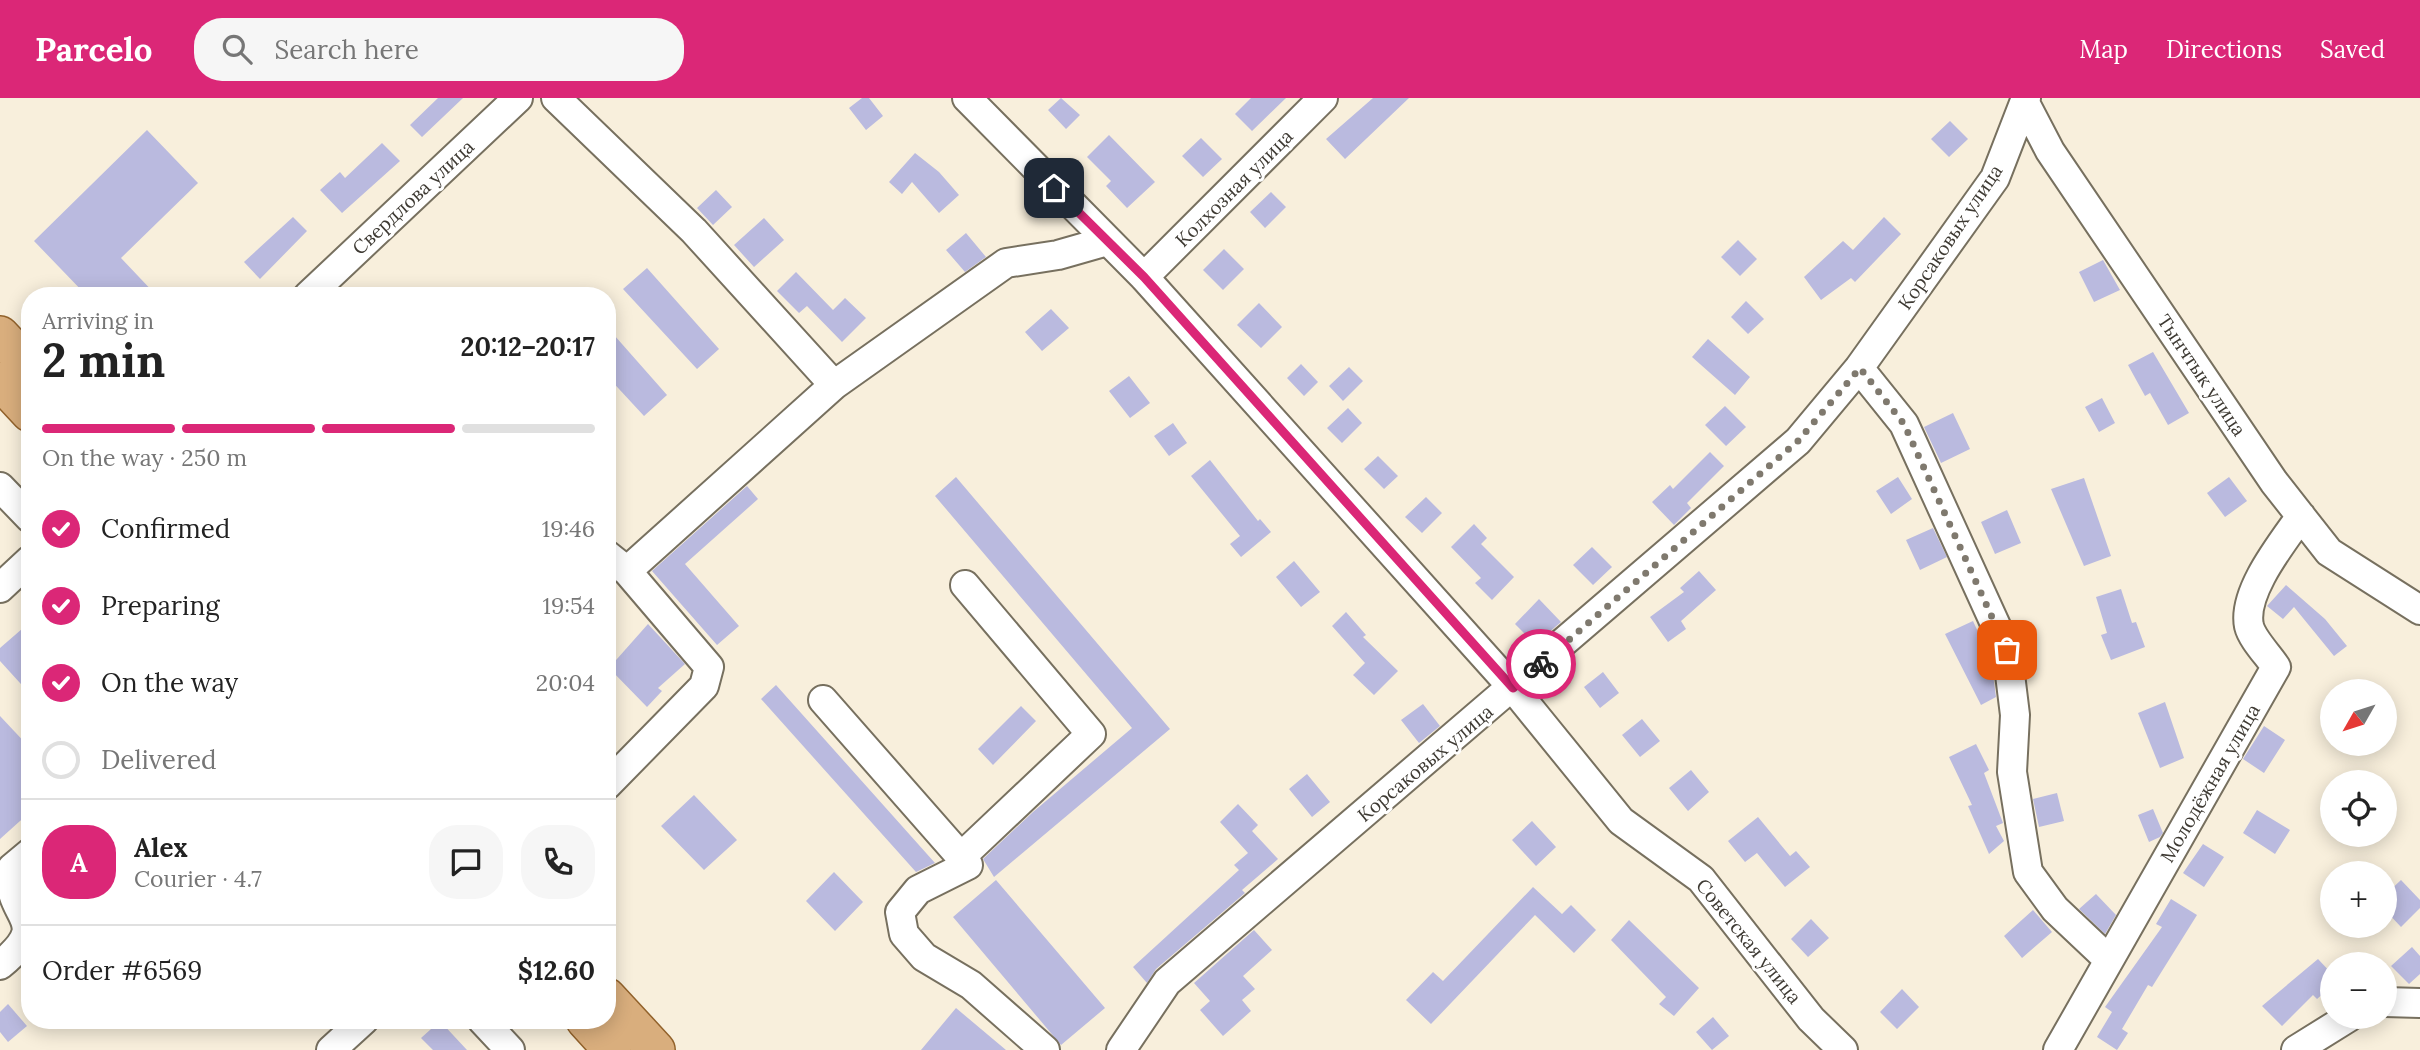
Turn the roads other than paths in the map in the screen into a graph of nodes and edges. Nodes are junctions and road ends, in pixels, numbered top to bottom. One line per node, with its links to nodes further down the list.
1 (518, 98): 8 (street, Свердлова улица)
2 (556, 98): 13 (street)
3 (967, 98): 6 (street, Советская улица)
4 (1323, 98): 7 (street, Колхозная улица)
5 (2026, 100): 11 (street, Корсаковых улица); 17 (street, Тынчтык улица)
6 (1107, 241): 7 (street, Советская улица); 13 (street)
7 (1144, 277): 23 (street, Советская улица)
8 (318, 287)
9 (0, 335): 10 (main road)
10 (21, 357)
11 (1860, 368): 23 (street, Корсаковых улица); 30 (street)
12 (0, 381): 14 (main road)
13 (834, 385): 18 (street)
14 (21, 403)
15 (0, 487): 16 (street)
16 (21, 509)
17 (2301, 516): 22 (street, Тынчтык улица); 30 (street, Молодёжная улица)
18 (617, 563): 25 (street)
19 (21, 569): 21 (street)
20 (965, 585): 26 (street)
21 (0, 589)
22 (2420, 610)
23 (1513, 688): 44 (street, Корсаковых улица); 45 (street, Советская улица)
24 (823, 700): 26 (street)
25 (616, 776)
26 (961, 857): 43 (street)
27 (21, 860): 28 (street)
28 (21, 911)
29 (21, 946): 31 (street)
30 (2109, 960): 46 (street, Молодёжная улица)
31 (0, 965)
32 (2397, 1002): 33 (street)
33 (2420, 1003)
34 (616, 1007): 42 (main road)
35 (356, 1029): 39 (street)
36 (490, 1029): 40 (street)
37 (593, 1029): 41 (main road)
38 (2329, 1029): 47 (street)
39 (338, 1048)
40 (510, 1050)
41 (612, 1050)
42 (656, 1050)
43 (1045, 1050)
44 (1121, 1050)
45 (1843, 1050)
46 (2058, 1050)
47 (2296, 1050)

